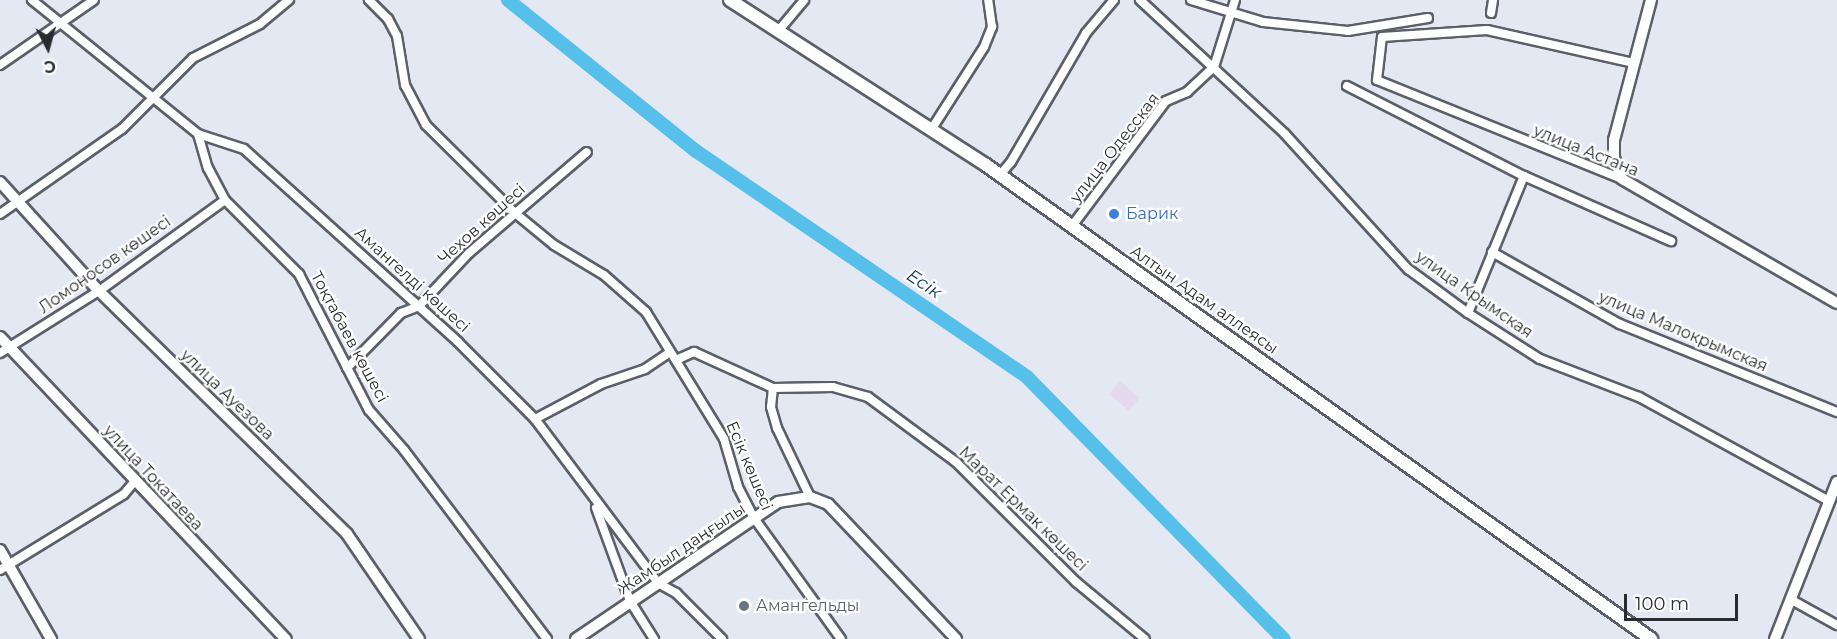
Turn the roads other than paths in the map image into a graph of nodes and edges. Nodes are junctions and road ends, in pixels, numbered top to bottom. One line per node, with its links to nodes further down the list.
1 (32, 0): 17 (street, Амангелді көшесі)
2 (94, 0): 17 (street)
3 (290, 0): 23 (street)
4 (369, 0): 33 (street, Есік көшесі)
5 (730, 0): 18 (main road, Алтын Адам аллеясы)
6 (804, 0): 18 (street)
7 (988, 0): 24 (street)
8 (1114, 0): 27 (street)
9 (1140, 0): 21 (street, улица Крымская)
10 (1191, 0): 15 (street)
11 (1235, 0): 15 (street)
12 (1493, 0): 14 (street)
13 (1651, 0): 19 (street)
14 (1491, 13)
15 (1231, 15): 16 (street); 21 (street)
16 (1428, 18)
17 (62, 23): 20 (street); 23 (street, Амангелді көшесі)
18 (778, 30): 24 (main road, Алтын Адам аллеясы)
19 (1634, 63): 29 (street); 29 (street, улица Астана)
20 (0, 64)
21 (1214, 67): 35 (street, улица Одесская); 41 (street, улица Крымская)
22 (1347, 86): 28 (street)
23 (151, 96): 25 (street, Амангелді көшесі); 32 (street)
24 (931, 130): 27 (main road, Алтын Адам аллеясы)
25 (198, 134): 31 (street, Тоқтабаев көшесі); 40 (street, Амангелді көшесі)
26 (587, 152): 33 (street, Чехов көшесі)
27 (1000, 175): 35 (main road, Алтын Адам аллеясы)
28 (1524, 176): 36 (street); 37 (street)
29 (1622, 179): 39 (street, улица Астана)
30 (0, 182): 32 (street, улица Ауезова)
31 (225, 200): 38 (street, Ломоносов көшесі); 46 (street, Тоқтабаев көшесі)
32 (16, 203): 34 (street); 38 (street, улица Ауезова)
33 (515, 213): 40 (street, Чехов көшесі); 44 (street, Есік көшесі)
34 (0, 214)
35 (1072, 226): 72 (main road, Алтын Адам аллеясы)
36 (1671, 241)
37 (1492, 252): 41 (street); 48 (street, улица Малокрымская)
38 (99, 291): 43 (street, Ломоносов көшесі); 64 (street, улица Ауезова)
39 (1837, 303)
40 (419, 306): 46 (street, Чехов көшесі); 49 (street, Амангелді көшесі)
41 (1468, 313): 54 (street, улица Крымская)
42 (0, 337): 43 (street, улица Токатаева)
43 (5, 350): 50 (street, улица Токатаева)
44 (670, 352): 45 (street, Есік көшесі); 49 (street)
45 (676, 360): 47 (street); 55 (street, Есік көшесі)
46 (347, 368): 65 (street, Тоқтабаев көшесі)
47 (773, 388): 52 (street); 71 (street, Марат Ермак көшесі)
48 (1837, 412)
49 (536, 419): 53 (street, Амангелді көшесі)
50 (135, 481): 57 (street); 63 (street, улица Токатаева)
51 (1837, 482): 54 (street)
52 (810, 497): 55 (street, Жамбыл даңғылы); 70 (street)
53 (592, 499): 58 (street, Амангелді көшесі); 60 (street)
54 (1829, 501): 59 (street)
55 (754, 518): 58 (street, Жамбыл даңғылы); 69 (street, Есік көшесі)
56 (0, 550): 57 (street)
57 (4, 567): 62 (street)
58 (658, 583): 60 (street, Жамбыл даңғылы); 68 (street, Амангелді көшесі)
59 (1790, 599): 61 (street); 73 (street)
60 (630, 601): 66 (street, Жамбыл даңғылы); 67 (street)
61 (1837, 625)
62 (51, 639)
63 (285, 639)
64 (419, 639)
65 (547, 639)
66 (576, 639)
67 (654, 639)
68 (722, 639)
69 (841, 639)
70 (956, 639)
71 (1145, 639)
72 (1651, 639)
73 (1775, 639)

